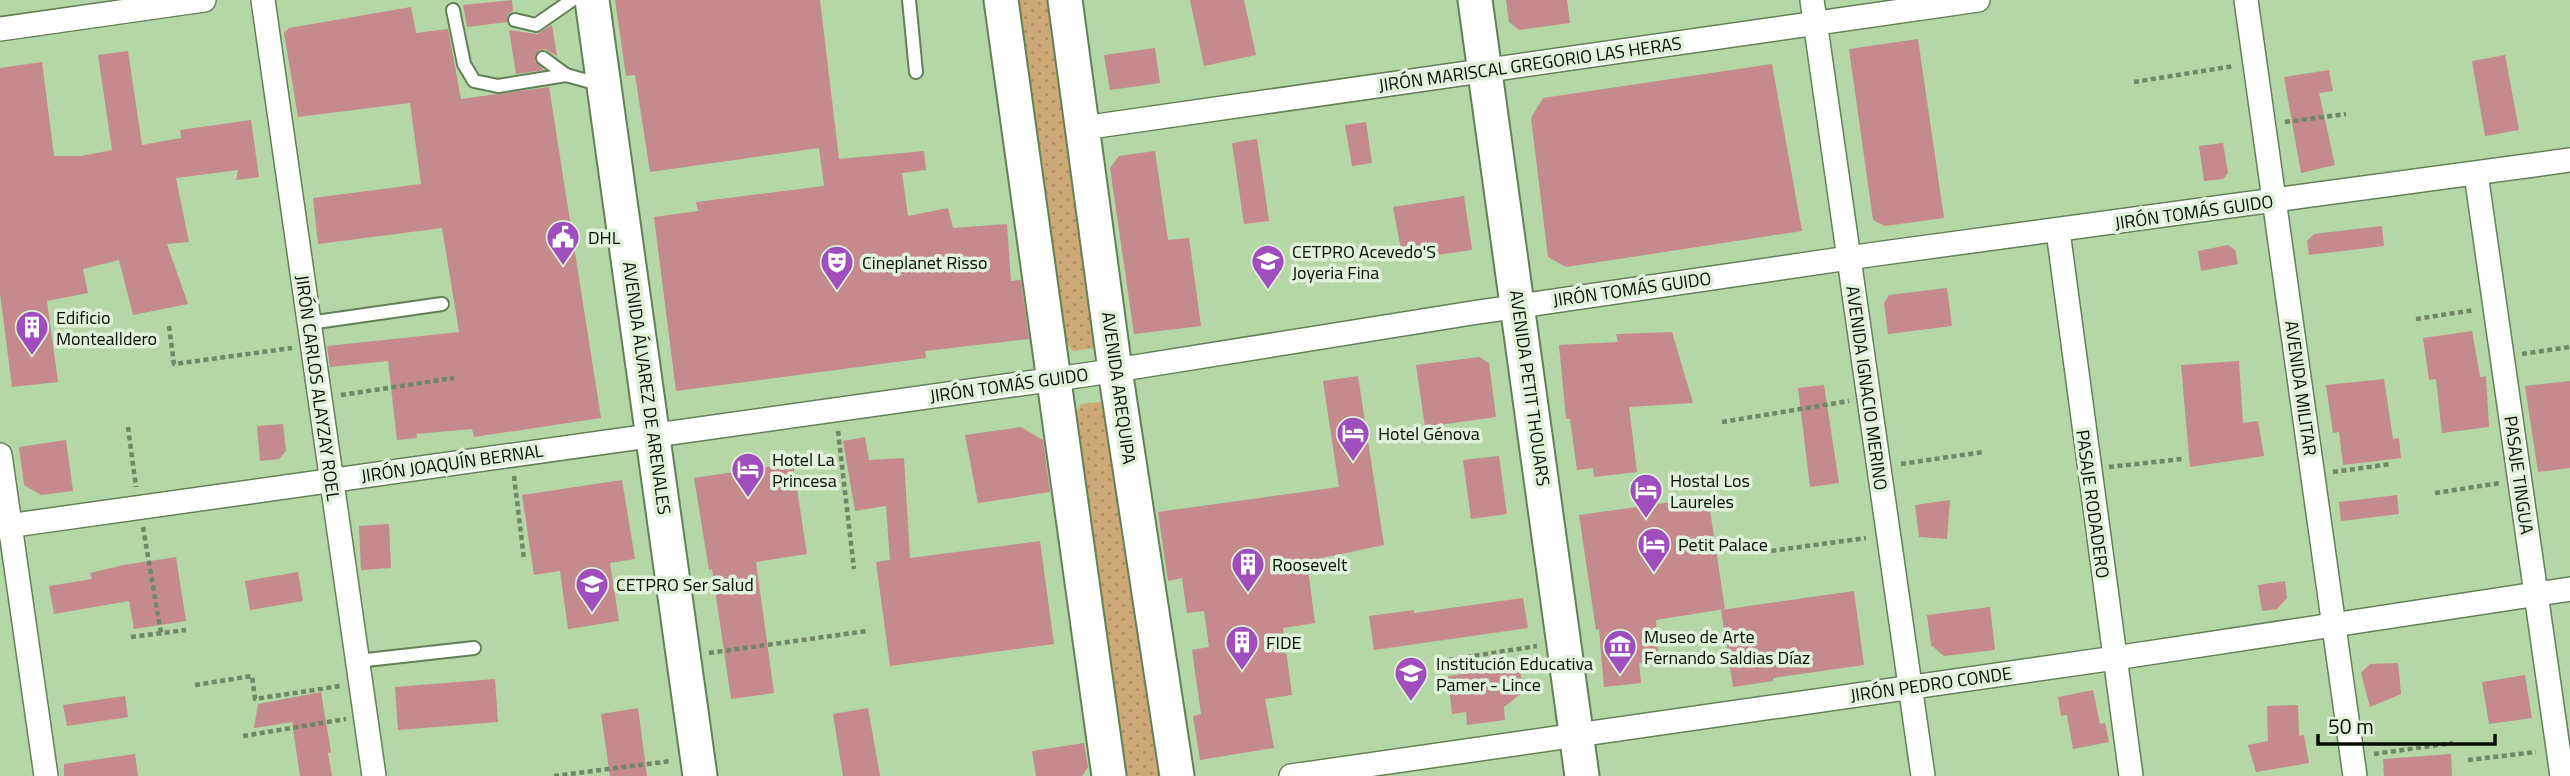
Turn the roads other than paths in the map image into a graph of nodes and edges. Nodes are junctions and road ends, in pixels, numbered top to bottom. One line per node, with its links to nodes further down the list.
1 (204, 0): 15 (street)
2 (263, 0): 29 (street, JIRÓN CARLOS ALAYZAY ROEL)
3 (572, 0): 13 (lane)
4 (592, 0): 20 (main road, AVENIDA ÁLVAREZ DE ARENALES)
5 (909, 0): 18 (lane)
6 (1000, 0): 31 (main road)
7 (1065, 0): 21 (main road, AVENIDA AREQUIPA)
8 (1475, 0): 17 (main road, AVENIDA PETIT THOUARS)
9 (1812, 0): 14 (street, AVENIDA IGNACIO MERINO)
10 (1978, 0): 14 (street, JIRÓN MARISCAL GREGORIO LAS HERAS)
11 (2246, 0): 24 (street, AVENIDA MILITAR)
12 (453, 10): 19 (lane)
13 (514, 20)
14 (1815, 23): 17 (street, JIRÓN MARISCAL GREGORIO LAS HERAS); 26 (street, AVENIDA IGNACIO MERINO)
15 (0, 29)
16 (543, 58): 19 (lane)
17 (1486, 70): 21 (street, JIRÓN MARISCAL GREGORIO LAS HERAS); 28 (main road, AVENIDA PETIT THOUARS)
18 (916, 72)
19 (566, 75): 20 (lane)
20 (604, 86): 32 (main road, AVENIDA ÁLVAREZ DE ARENALES)
21 (1083, 128): 30 (main road, AVENIDA AREQUIPA)
22 (2570, 160): 23 (street, JIRÓN TOMÁS GUIDO)
23 (2476, 174): 24 (street, JIRÓN TOMÁS GUIDO); 37 (street, PASAJE TINGUA)
24 (2275, 201): 25 (street, JIRÓN TOMÁS GUIDO); 38 (street, AVENIDA MILITAR)
25 (2058, 231): 26 (street, JIRÓN TOMÁS GUIDO); 40 (street, PASAJE RODADERO)
26 (1849, 258): 28 (street, JIRÓN TOMÁS GUIDO); 42 (street, AVENIDA IGNACIO MERINO)
27 (442, 304): 29 (lane)
28 (1519, 306): 30 (street, JIRÓN TOMÁS GUIDO); 43 (main road, AVENIDA PETIT THOUARS)
29 (311, 334): 34 (street, JIRÓN CARLOS ALAYZAY ROEL)
30 (1115, 370): 31 (street, JIRÓN TOMÁS GUIDO); 46 (main road, AVENIDA AREQUIPA)
31 (1055, 380): 32 (street, JIRÓN TOMÁS GUIDO); 49 (main road)
32 (654, 434): 34 (street, JIRÓN JOAQUÍN BERNAL); 45 (main road, AVENIDA ÁLVAREZ DE ARENALES)
33 (0, 455): 35 (street)
34 (331, 480): 35 (street, JIRÓN JOAQUÍN BERNAL); 41 (street, JIRÓN CARLOS ALAYZAY ROEL)
35 (5, 526): 47 (street)
36 (2570, 589): 37 (street, JIRÓN PEDRO CONDE)
37 (2536, 593): 38 (street, JIRÓN PEDRO CONDE); 54 (street, PASAJE TINGUA)
38 (2334, 625): 40 (street, JIRÓN PEDRO CONDE); 44 (street, AVENIDA MILITAR)
39 (474, 648): 41 (lane)
40 (2115, 658): 42 (street, JIRÓN PEDRO CONDE); 53 (street, PASAJE RODADERO)
41 (359, 672): 48 (street, JIRÓN CARLOS ALAYZAY ROEL)
42 (1910, 687): 43 (street, JIRÓN PEDRO CONDE); 52 (street, AVENIDA IGNACIO MERINO)
43 (1577, 734): 50 (street, JIRÓN PEDRO CONDE); 51 (main road, AVENIDA PETIT THOUARS)
44 (2354, 766)
45 (698, 767)
46 (1178, 774)
47 (46, 776)
48 (374, 776)
49 (1109, 776)
50 (1291, 776)
51 (1583, 776)
52 (1923, 776)
53 (2131, 776)
54 (2562, 776)

